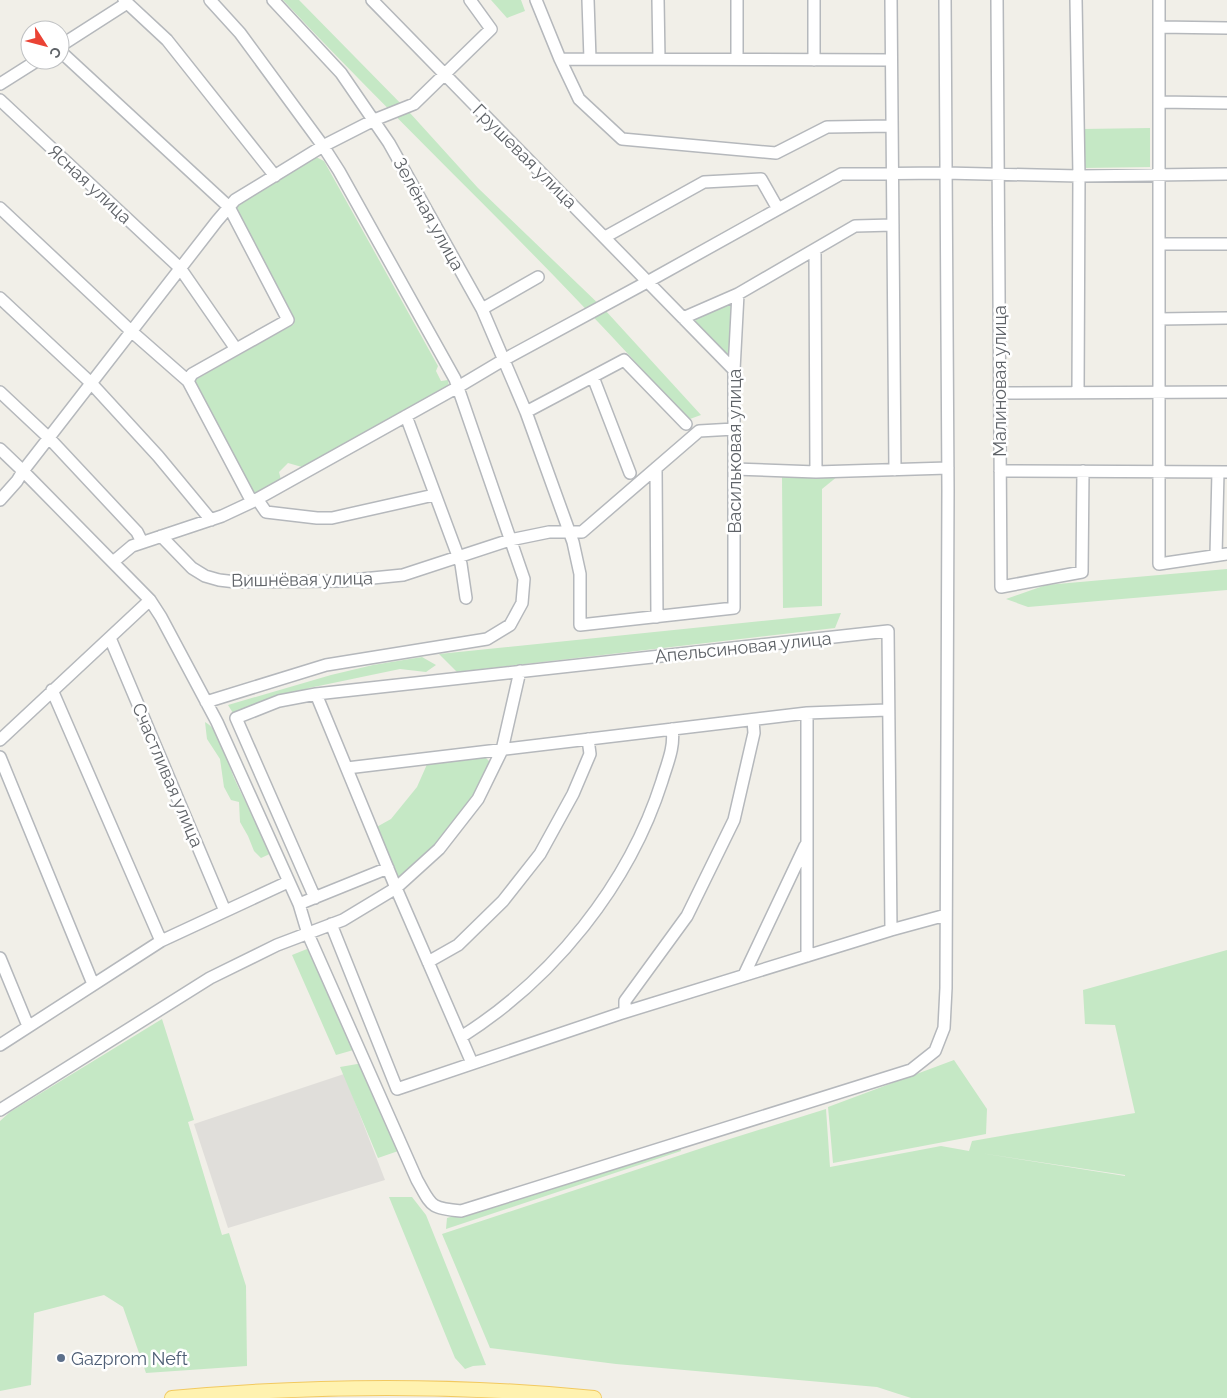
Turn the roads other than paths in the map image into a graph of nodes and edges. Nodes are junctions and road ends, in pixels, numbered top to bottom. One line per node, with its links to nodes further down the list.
1 (210, 0): 34 (street)
2 (273, 0): 32 (street, Зелёная улица)
3 (372, 0): 27 (street, Грушевая улица)
4 (470, 0): 27 (street)
5 (536, 0): 21 (street)
6 (588, 0): 19 (street)
7 (658, 0): 22 (street)
8 (737, 0): 23 (street)
9 (814, 0): 24 (street)
10 (891, 0): 25 (street)
11 (945, 0): 36 (street)
12 (997, 0): 38 (street, Малиновая улица)
13 (1076, 0): 40 (street)
14 (1160, 0): 16 (street)
15 (126, 1): 18 (street); 39 (street)
16 (1160, 27): 17 (street); 30 (street)
17 (1227, 28)
18 (70, 39)
19 (590, 58): 21 (street); 22 (street)
20 (70, 59): 42 (street)
21 (560, 59): 33 (street)
22 (659, 59): 23 (street)
23 (737, 59): 24 (street)
24 (814, 60): 25 (street)
25 (891, 60): 33 (street)
26 (22, 70): 28 (street)
27 (445, 74): 32 (street); 46 (street, Грушевая улица)
28 (0, 84)
29 (0, 100): 50 (street, Ясная улица)
30 (1159, 102): 31 (street); 41 (street)
31 (1227, 103)
32 (374, 120): 34 (street); 55 (street, Зелёная улица)
33 (892, 126): 35 (street)
34 (323, 146): 39 (street); 66 (street)
35 (892, 173): 36 (street); 44 (street); 45 (street)
36 (945, 173): 38 (street); 79 (street)
37 (1227, 174): 41 (street)
38 (999, 175): 40 (street); 71 (street, Малиновая улица)
39 (275, 176): 42 (street)
40 (1079, 176): 41 (street); 68 (street)
41 (1159, 176): 47 (street)
42 (229, 207): 50 (street); 60 (street)
43 (0, 208): 59 (street)
44 (778, 209): 46 (street); 52 (street)
45 (893, 225): 49 (street); 82 (street)
46 (605, 237): 52 (street, Грушевая улица)
47 (1159, 244): 48 (street); 58 (street)
48 (1227, 244)
49 (815, 250): 53 (street); 85 (street)
50 (180, 268): 59 (street); 60 (street)
51 (538, 277): 55 (street)
52 (649, 281): 56 (street, Грушевая улица); 61 (street)
53 (738, 294): 56 (street); 62 (street, Васильковая улица)
54 (0, 298): 65 (street)
55 (482, 308): 61 (street, Зелёная улица)
56 (683, 318): 62 (street, Грушевая улица)
57 (1227, 318): 58 (street)
58 (1159, 319): 69 (street)
59 (131, 331): 64 (street); 65 (street)
60 (236, 349): 64 (street)
61 (505, 359): 66 (street); 72 (street, Зелёная улица)
62 (734, 370): 75 (street, Васильковая улица)
63 (593, 377): 72 (street); 74 (street); 88 (street)
64 (188, 381): 91 (street)
65 (91, 383): 76 (street); 92 (street)
66 (458, 387): 73 (street); 95 (street)
67 (0, 392): 76 (street)
68 (1078, 392): 69 (street); 71 (street)
69 (1158, 392): 70 (street); 86 (street)
70 (1227, 392)
71 (999, 393): 83 (street, Малиновая улица)
72 (526, 412): 93 (street, Зелёная улица)
73 (406, 416): 89 (street); 91 (street)
74 (686, 424)
75 (734, 429): 78 (street); 80 (street, Васильковая улица)
76 (49, 438): 81 (street); 96 (street)
77 (0, 449): 81 (street)
78 (656, 468): 93 (street); 102 (street)
79 (948, 468): 82 (street); 124 (street)
80 (734, 469): 85 (street); 102 (street, Васильковая улица)
81 (23, 470): 90 (street); 99 (street)
82 (895, 470): 85 (street)
83 (1000, 471): 84 (street); 84 (street, Малиновая улица)
84 (1082, 471): 86 (street)
85 (816, 472)
86 (1159, 472): 87 (street); 97 (street)
87 (1222, 472): 97 (street)
88 (630, 473)
89 (434, 495): 91 (street); 98 (street)
90 (0, 500)
91 (254, 501): 92 (street)
92 (211, 520): 94 (street)
93 (570, 533): 95 (street, Вишнёвая улица); 102 (street)
94 (161, 536): 96 (street); 98 (street, Вишнёвая улица)
95 (510, 540): 98 (street, Вишнёвая улица); 107 (street)
96 (142, 542): 99 (street)
97 (1221, 555)
98 (457, 557): 100 (street)
99 (113, 562): 101 (street)
100 (466, 598)
101 (150, 600): 103 (street); 107 (street)
102 (657, 617)
103 (110, 638): 105 (street); 123 (street, Счастливая улица)
104 (520, 671): 106 (street, Апельсиновая улица); 108 (street, Апельсиновая улица); 114 (street)
105 (52, 690): 113 (street); 128 (street)
106 (316, 694): 116 (street); 121 (street, Апельсиновая улица)
107 (206, 702): 119 (street)
108 (888, 710): 109 (street); 126 (street, Апельсиновая улица)
109 (807, 713): 110 (street); 117 (street)
110 (753, 720): 111 (street); 134 (street)
111 (672, 729): 112 (street); 136 (street)
112 (588, 739): 114 (street); 131 (street)
113 (0, 740)
114 (502, 750): 116 (street); 120 (street)
115 (0, 757): 133 (street)
116 (347, 768): 118 (street)
117 (806, 844): 129 (street); 132 (street)
118 (388, 868): 120 (street); 121 (street)
119 (288, 882): 122 (street); 123 (street)
120 (396, 888): 125 (street); 131 (street)
121 (315, 898): 122 (street)
122 (299, 904): 127 (street)
123 (225, 911): 128 (street)
124 (946, 915): 126 (street); 127 (street)
125 (331, 924): 127 (street); 138 (street)
126 (891, 930): 129 (street)
127 (308, 934): 139 (street)
128 (161, 941): 133 (street)
129 (807, 956): 132 (street)
130 (0, 958): 135 (street)
131 (428, 962): 136 (street)
132 (744, 975): 134 (street)
133 (93, 984): 135 (street)
134 (625, 1012): 138 (street)
135 (28, 1026): 137 (street)
136 (461, 1037): 138 (street)
137 (0, 1044)
138 (472, 1063)
139 (0, 1110)
140 (172, 1398): 141 (main road)
141 (589, 1398): 142 (main road)
142 (594, 1398)

